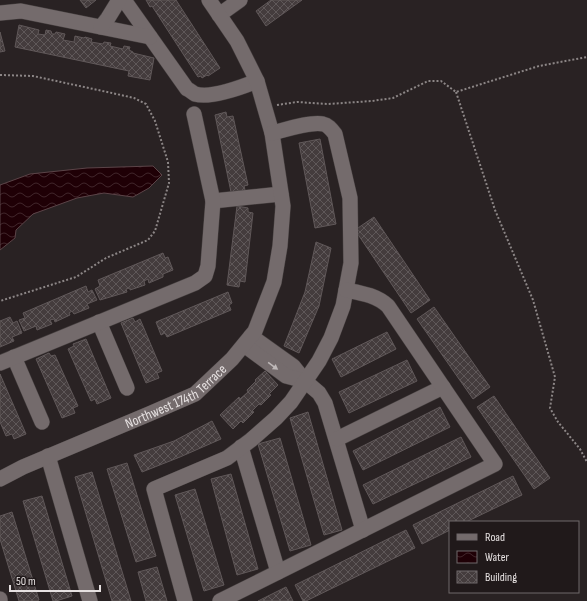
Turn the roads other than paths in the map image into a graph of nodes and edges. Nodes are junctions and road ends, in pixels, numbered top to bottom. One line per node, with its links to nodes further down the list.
1 (119, 0): 8 (street)
2 (124, 0): 9 (street)
3 (209, 0): 7 (street, Northwest 174th Terrace)
4 (240, 0): 7 (street)
5 (17, 5): 6 (street); 8 (street)
6 (0, 13)
7 (219, 15): 10 (street, Northwest 174th Terrace)
8 (101, 27): 9 (street)
9 (150, 37): 10 (street)
10 (257, 81): 12 (street, Northwest 174th Terrace)
11 (194, 114): 14 (street)
12 (272, 133): 13 (street, Northwest 174th Terrace); 15 (street)
13 (281, 194): 14 (street); 17 (street, Northwest 174th Terrace)
14 (212, 201): 16 (street)
15 (346, 290): 20 (street); 21 (street)
16 (99, 322): 18 (street); 22 (street)
17 (248, 341): 20 (street); 26 (street, Northwest 174th Terrace)
18 (14, 358): 19 (street); 23 (street)
19 (0, 363)
20 (305, 381): 24 (street); 25 (street)
21 (443, 387): 24 (street); 28 (street)
22 (127, 388)
23 (42, 422)
24 (336, 439): 28 (street)
25 (241, 448): 29 (street); 31 (street)
26 (48, 456): 27 (street, Northwest 174th Terrace); 30 (street)
27 (0, 479)
28 (363, 530): 29 (street)
29 (278, 572): 32 (street)
30 (90, 601)
31 (185, 601)
32 (220, 601)

